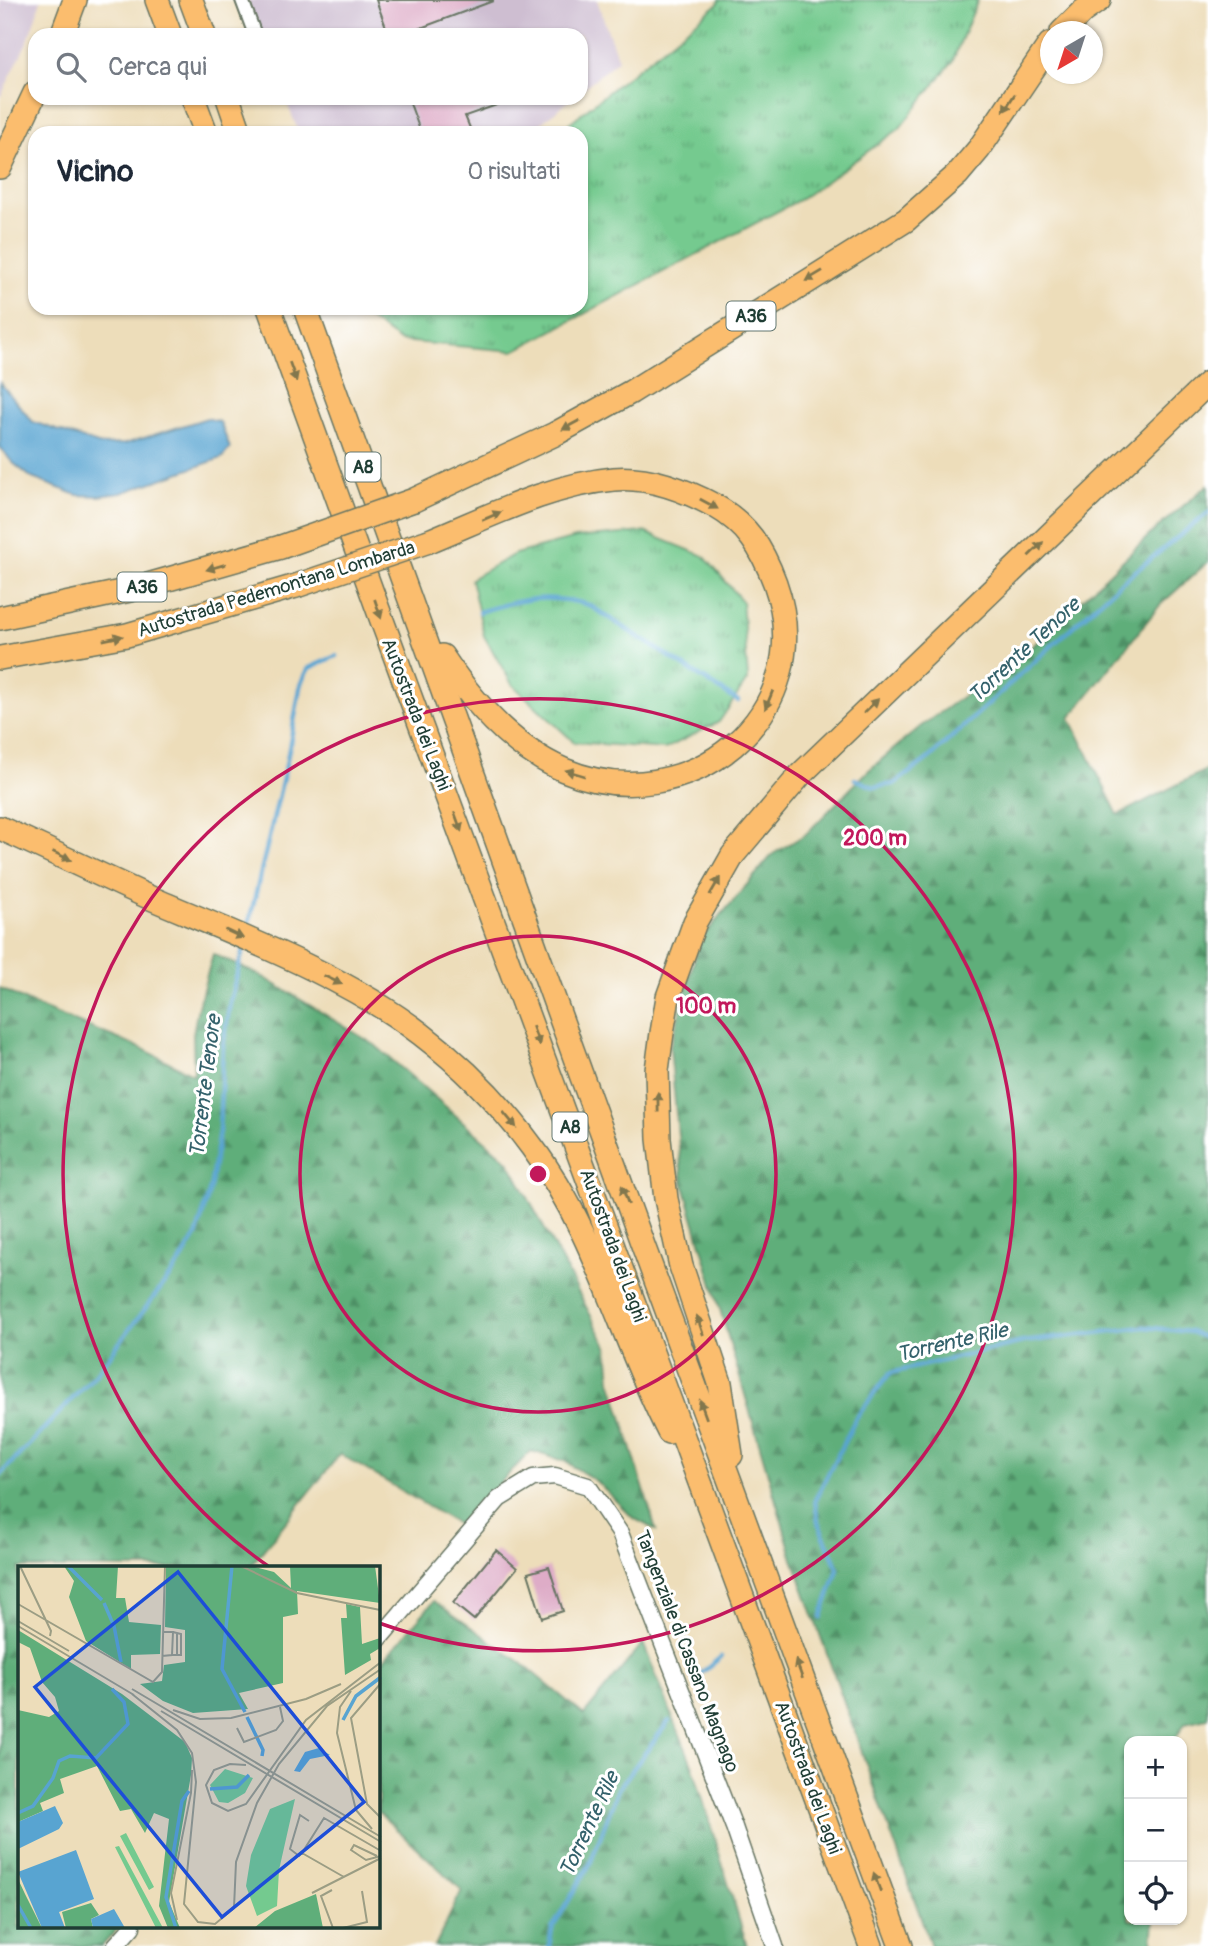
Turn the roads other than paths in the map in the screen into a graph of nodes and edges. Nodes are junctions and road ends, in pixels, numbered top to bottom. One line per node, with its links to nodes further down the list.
1 (75, 0): 7 (highway)
2 (157, 0): 8 (highway)
3 (191, 0): 9 (highway)
4 (242, 0): 10 (street)
5 (1099, 0): 6 (highway)
6 (1073, 21)
7 (65, 28)
8 (167, 28)
9 (201, 28)
10 (252, 28)
11 (1040, 60): 21 (highway, Autostrada Pedemontana Lombarda / A36, one-way to 21, bridge)
12 (29, 105): 17 (highway)
13 (196, 105): 15 (highway)
14 (230, 105): 16 (highway)
15 (203, 126)
16 (238, 126)
17 (0, 167)
18 (272, 315): 26 (highway, Autostrada dei Laghi / A8, one-way to 26)
19 (308, 315): 22 (highway, Autostrada dei Laghi / A8)
20 (1208, 383): 25 (highway, one-way to 20)
21 (0, 618)
22 (422, 625): 23 (highway, Autostrada Pedemontana Lombarda / A36, one-way to 22, bridge); 25 (highway, Autostrada dei Laghi / A8, one-way to 22)
23 (0, 658)
24 (0, 828): 26 (highway, one-way to 26)
25 (740, 1511): 32 (highway, Autostrada dei Laghi / A8, one-way to 25)
26 (715, 1519): 31 (highway, Autostrada dei Laghi / A8)
27 (380, 1638): 30 (street, Tangenziale di Cassano Magnago)
28 (131, 1928): 29 (street)
29 (116, 1946)
30 (775, 1946)
31 (871, 1946)
32 (901, 1946)

